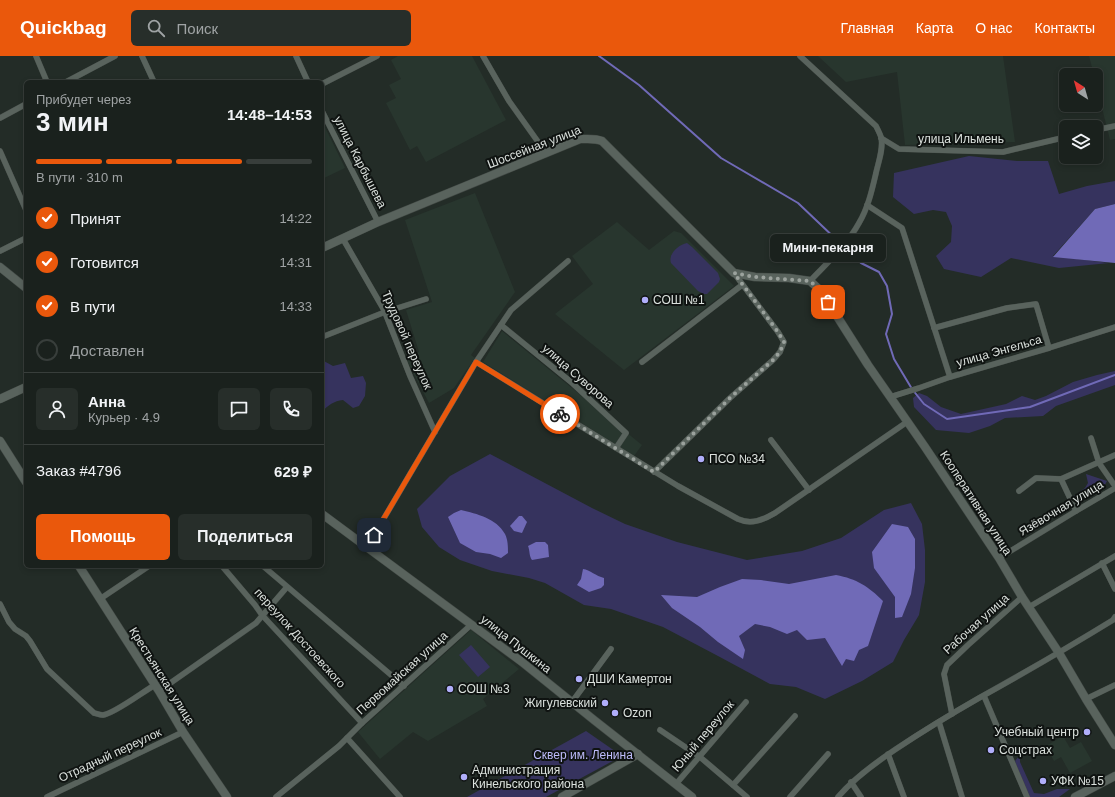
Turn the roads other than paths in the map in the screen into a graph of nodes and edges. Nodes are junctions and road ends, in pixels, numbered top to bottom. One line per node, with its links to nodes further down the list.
1 (36, 56): 8 (street)
2 (114, 56): 9 (street)
3 (142, 56): 10 (street)
4 (296, 56): 11 (street)
5 (377, 56): 12 (street)
6 (483, 56): 21 (street)
7 (800, 56): 18 (street, улица Ильмень)
8 (46, 80)
9 (70, 80)
10 (153, 80)
11 (307, 80)
12 (324, 83)
13 (24, 105): 15 (street)
14 (324, 115): 24 (street, улица Карбышева)
15 (0, 118)
16 (1115, 126): 17 (street)
17 (1103, 129)
18 (882, 138): 19 (street, улица Ильмень); 23 (street)
19 (1059, 139)
20 (0, 151): 22 (street)
21 (546, 153): 24 (street, Шоссейная улица); 31 (street, Шоссейная улица)
22 (24, 205)
23 (867, 205): 32 (street); 39 (street)
24 (378, 222): 26 (street, Шоссейная улица)
25 (24, 239): 28 (street)
26 (342, 239): 27 (street, Шоссейная улица); 36 (street, Трудовой переулок)
27 (324, 247)
28 (0, 251)
29 (568, 261): 37 (street)
30 (0, 267): 34 (street)
31 (734, 273): 32 (street); 33 (street)
32 (810, 281): 46 (street, Кооперативная улица)
33 (742, 285): 43 (street); 56 (street)
34 (24, 286)
35 (426, 299): 36 (street)
36 (385, 312): 40 (street); 49 (street, Трудовой переулок)
37 (501, 325): 42 (street); 53 (street, улица Суворова)
38 (1115, 327): 41 (street, улица Энгельса)
39 (934, 328): 41 (street); 44 (street)
40 (324, 336)
41 (1049, 348): 44 (street, улица Энгельса)
42 (476, 362): 49 (street); 53 (street)
43 (642, 362)
44 (950, 377): 46 (street, улица Энгельса)
45 (24, 389): 47 (street)
46 (890, 397): 48 (street, Кооперативная улица)
47 (0, 398)
48 (907, 422): 60 (street); 66 (street, Кооперативная улица)
49 (435, 432): 64 (street)
50 (1091, 438): 55 (street)
51 (771, 440): 60 (street)
52 (0, 441): 57 (street)
53 (616, 448): 56 (street)
54 (1115, 455): 55 (street, Язёвочная улица)
55 (1099, 463): 58 (street, Язёвочная улица); 59 (street)
56 (654, 472): 60 (street)
57 (24, 479)
58 (1061, 479): 61 (street, Язёвочная улица); 62 (street)
59 (1115, 487): 62 (street, Язёвочная улица)
60 (809, 490)
61 (1019, 491)
62 (1076, 511): 66 (street, Язёвочная улица)
63 (324, 515): 64 (street, улица Пушкина)
64 (367, 547): 80 (street, улица Пушкина)
65 (1115, 556): 67 (street)
66 (999, 558): 74 (street, Кооперативная улица)
67 (1102, 563): 73 (street); 77 (street)
68 (80, 568): 75 (street, Крестьянская улица)
69 (146, 568): 75 (street)
70 (224, 568): 78 (street, переулок Достоевского)
71 (265, 568): 72 (street)
72 (287, 587): 78 (street); 84 (street)
73 (1115, 589)
74 (1022, 597): 77 (street, Кооперативная улица); 90 (street, Рабочая улица)
75 (100, 599): 85 (street, Крестьянская улица)
76 (0, 604): 85 (street)
77 (1029, 607): 82 (street, Кооперативная улица)
78 (262, 615): 85 (street); 93 (street, переулок Достоевского)
79 (1115, 617): 82 (street)
80 (472, 624): 84 (street, Первомайская улица); 88 (street, улица Пушкина)
81 (612, 648): 88 (street)
82 (1059, 653): 86 (street); 87 (street, Кооперативная улица)
83 (1115, 685): 87 (street)
84 (404, 686): 93 (street, Первомайская улица)
85 (157, 688): 95 (street, Крестьянская улица)
86 (984, 696): 90 (street); 118 (street)
87 (1086, 699): 97 (street, Кооперативная улица)
88 (572, 702): 98 (street, улица Пушкина)
89 (746, 702): 101 (street, Юный переулок)
90 (952, 714): 92 (street)
91 (795, 716): 105 (street)
92 (939, 722): 100 (street); 117 (street)
93 (362, 723): 96 (street, Первомайская улица)
94 (660, 730): 101 (street)
95 (183, 732): 106 (street, Отрадный переулок); 107 (street, Крестьянская улица)
96 (347, 738): 108 (street, Первомайская улица); 109 (street)
97 (1115, 745)
98 (638, 754): 104 (street, улица Пушкина); 110 (street)
99 (828, 754): 113 (street)
100 (888, 754): 103 (street); 116 (street)
101 (700, 757): 104 (street, Юный переулок); 105 (street)
102 (1115, 776): 119 (street)
103 (851, 782): 114 (street); 115 (street)
104 (676, 784): 111 (street, улица Пушкина)
105 (733, 785): 112 (street)
106 (47, 797)
107 (227, 797)
108 (276, 797)
109 (400, 797)
110 (562, 797)
111 (692, 797)
112 (747, 797)
113 (790, 797)
114 (838, 797)
115 (861, 797)
116 (904, 797)
117 (962, 797)
118 (1027, 797)
119 (1075, 797)

